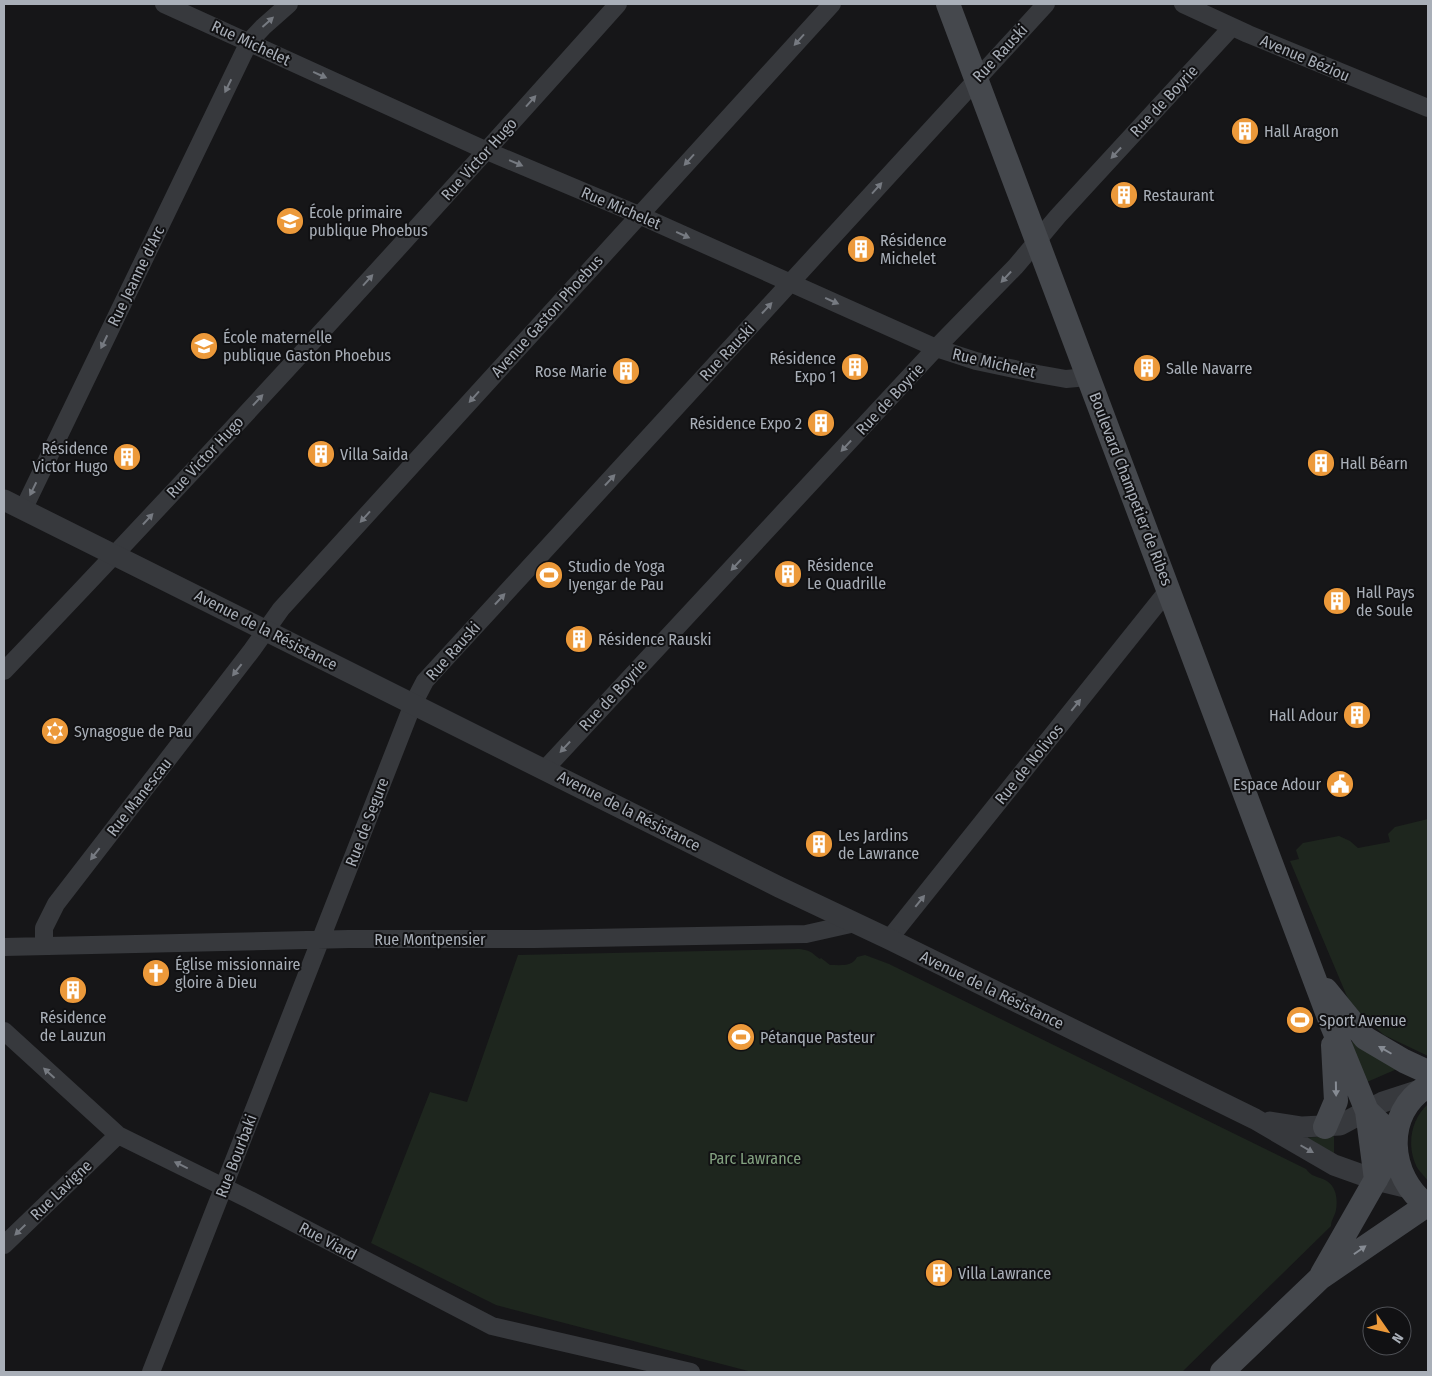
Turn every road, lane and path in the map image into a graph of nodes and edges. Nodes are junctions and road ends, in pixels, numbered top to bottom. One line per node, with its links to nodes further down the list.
1 (164, 4): 9 (street, Rue Michelet)
2 (289, 4): 9 (street, Rue Jeanne d'Arc, one-way to 2)
3 (618, 4): 12 (street, Rue Victor Hugo, one-way to 3)
4 (832, 4): 13 (street, Avenue Gaston Phoebus, one-way to 13)
5 (948, 4): 10 (main road, Boulevard Champetier de Ribes)
6 (1046, 4): 10 (street, Rue Rauski)
7 (1183, 4): 8 (street, Avenue Béziou)
8 (1232, 27): 11 (street, Avenue Béziou); 14 (street, Rue de Boyrie, one-way to 14)
9 (249, 42): 12 (street, Rue Michelet, one-way to 12); 19 (street, Rue Jeanne d'Arc, one-way to 19)
10 (976, 79): 14 (main road, Boulevard Champetier de Ribes); 15 (street, Rue Rauski, one-way to 10)
11 (1428, 108)
12 (487, 151): 13 (street, Rue Michelet, one-way to 13); 20 (street, Rue Victor Hugo, one-way to 12)
13 (639, 215): 15 (street, Rue Michelet, one-way to 15); 22 (street, Avenue Gaston Phoebus, one-way to 22)
14 (1038, 240): 16 (street, Rue de Boyrie, one-way to 16); 17 (main road, Boulevard Champetier de Ribes)
15 (791, 283): 16 (street, Rue Michelet, one-way to 16); 24 (street, Rue Rauski, one-way to 15)
16 (936, 348): 17 (street, Rue Michelet); 25 (street, Rue de Boyrie, one-way to 25)
17 (1088, 376): 21 (main road, Boulevard Champetier de Ribes)
18 (4, 500): 19 (street, Avenue de la Résistance)
19 (23, 510): 20 (street, Avenue de la Résistance)
20 (115, 555): 22 (street, Avenue de la Résistance); 23 (street, Rue Victor Hugo)
21 (1169, 589): 28 (street, Rue de Nolivos, one-way to 21); 31 (main road, Boulevard Champetier de Ribes)
22 (266, 630): 24 (street, Avenue de la Résistance); 29 (street, Rue Manescau, one-way to 29)
23 (4, 671)
24 (414, 704): 25 (street, Avenue de la Résistance); 27 (street, Rue de Segure)
25 (545, 768): 26 (street, Avenue de la Résistance)
26 (854, 923): 27 (street, Rue Montpensier); 28 (street, Avenue de la Résistance)
27 (321, 939): 29 (street, Rue Montpensier); 41 (street, Rue Bourbaki)
28 (889, 939): 36 (street, Avenue de la Résistance)
29 (44, 946): 30 (street, Rue Montpensier)
30 (4, 948)
31 (1314, 974): 32 (main road, Boulevard Champetier de Ribes); 34 (main road, Boulevard Champetier de Ribes, one-way to 31)
32 (1331, 1023): 35 (main road, Boulevard Champetier de Ribes); 37 (main road, one-way to 37)
33 (4, 1032): 38 (street, Rue Viard, one-way to 33)
34 (1427, 1082): 35 (street, Avenue de la Résistance); 39 (main road)
35 (1367, 1111): 37 (street, Avenue de la Résistance); 39 (main road, Boulevard Champetier de Ribes); 40 (main road)
36 (1255, 1119): 37 (street, Avenue de la Résistance); 40 (street, Avenue de la Résistance, one-way to 40)
37 (1325, 1127)
38 (118, 1136): 41 (street, Rue Viard, one-way to 38); 44 (street, Rue Lavigne, one-way to 44)
39 (1395, 1142): 40 (main road); 42 (main road)
40 (1376, 1180): 42 (street, Avenue de la Résistance); 45 (main road)
41 (224, 1187): 46 (street, Rue Bourbaki); 47 (street, Rue Viard)
42 (1409, 1188): 43 (main road)
43 (1428, 1206): 45 (main road, one-way to 43)
44 (4, 1246)
45 (1320, 1278): 48 (main road)
46 (151, 1372)
47 (691, 1372)
48 (1222, 1372)

